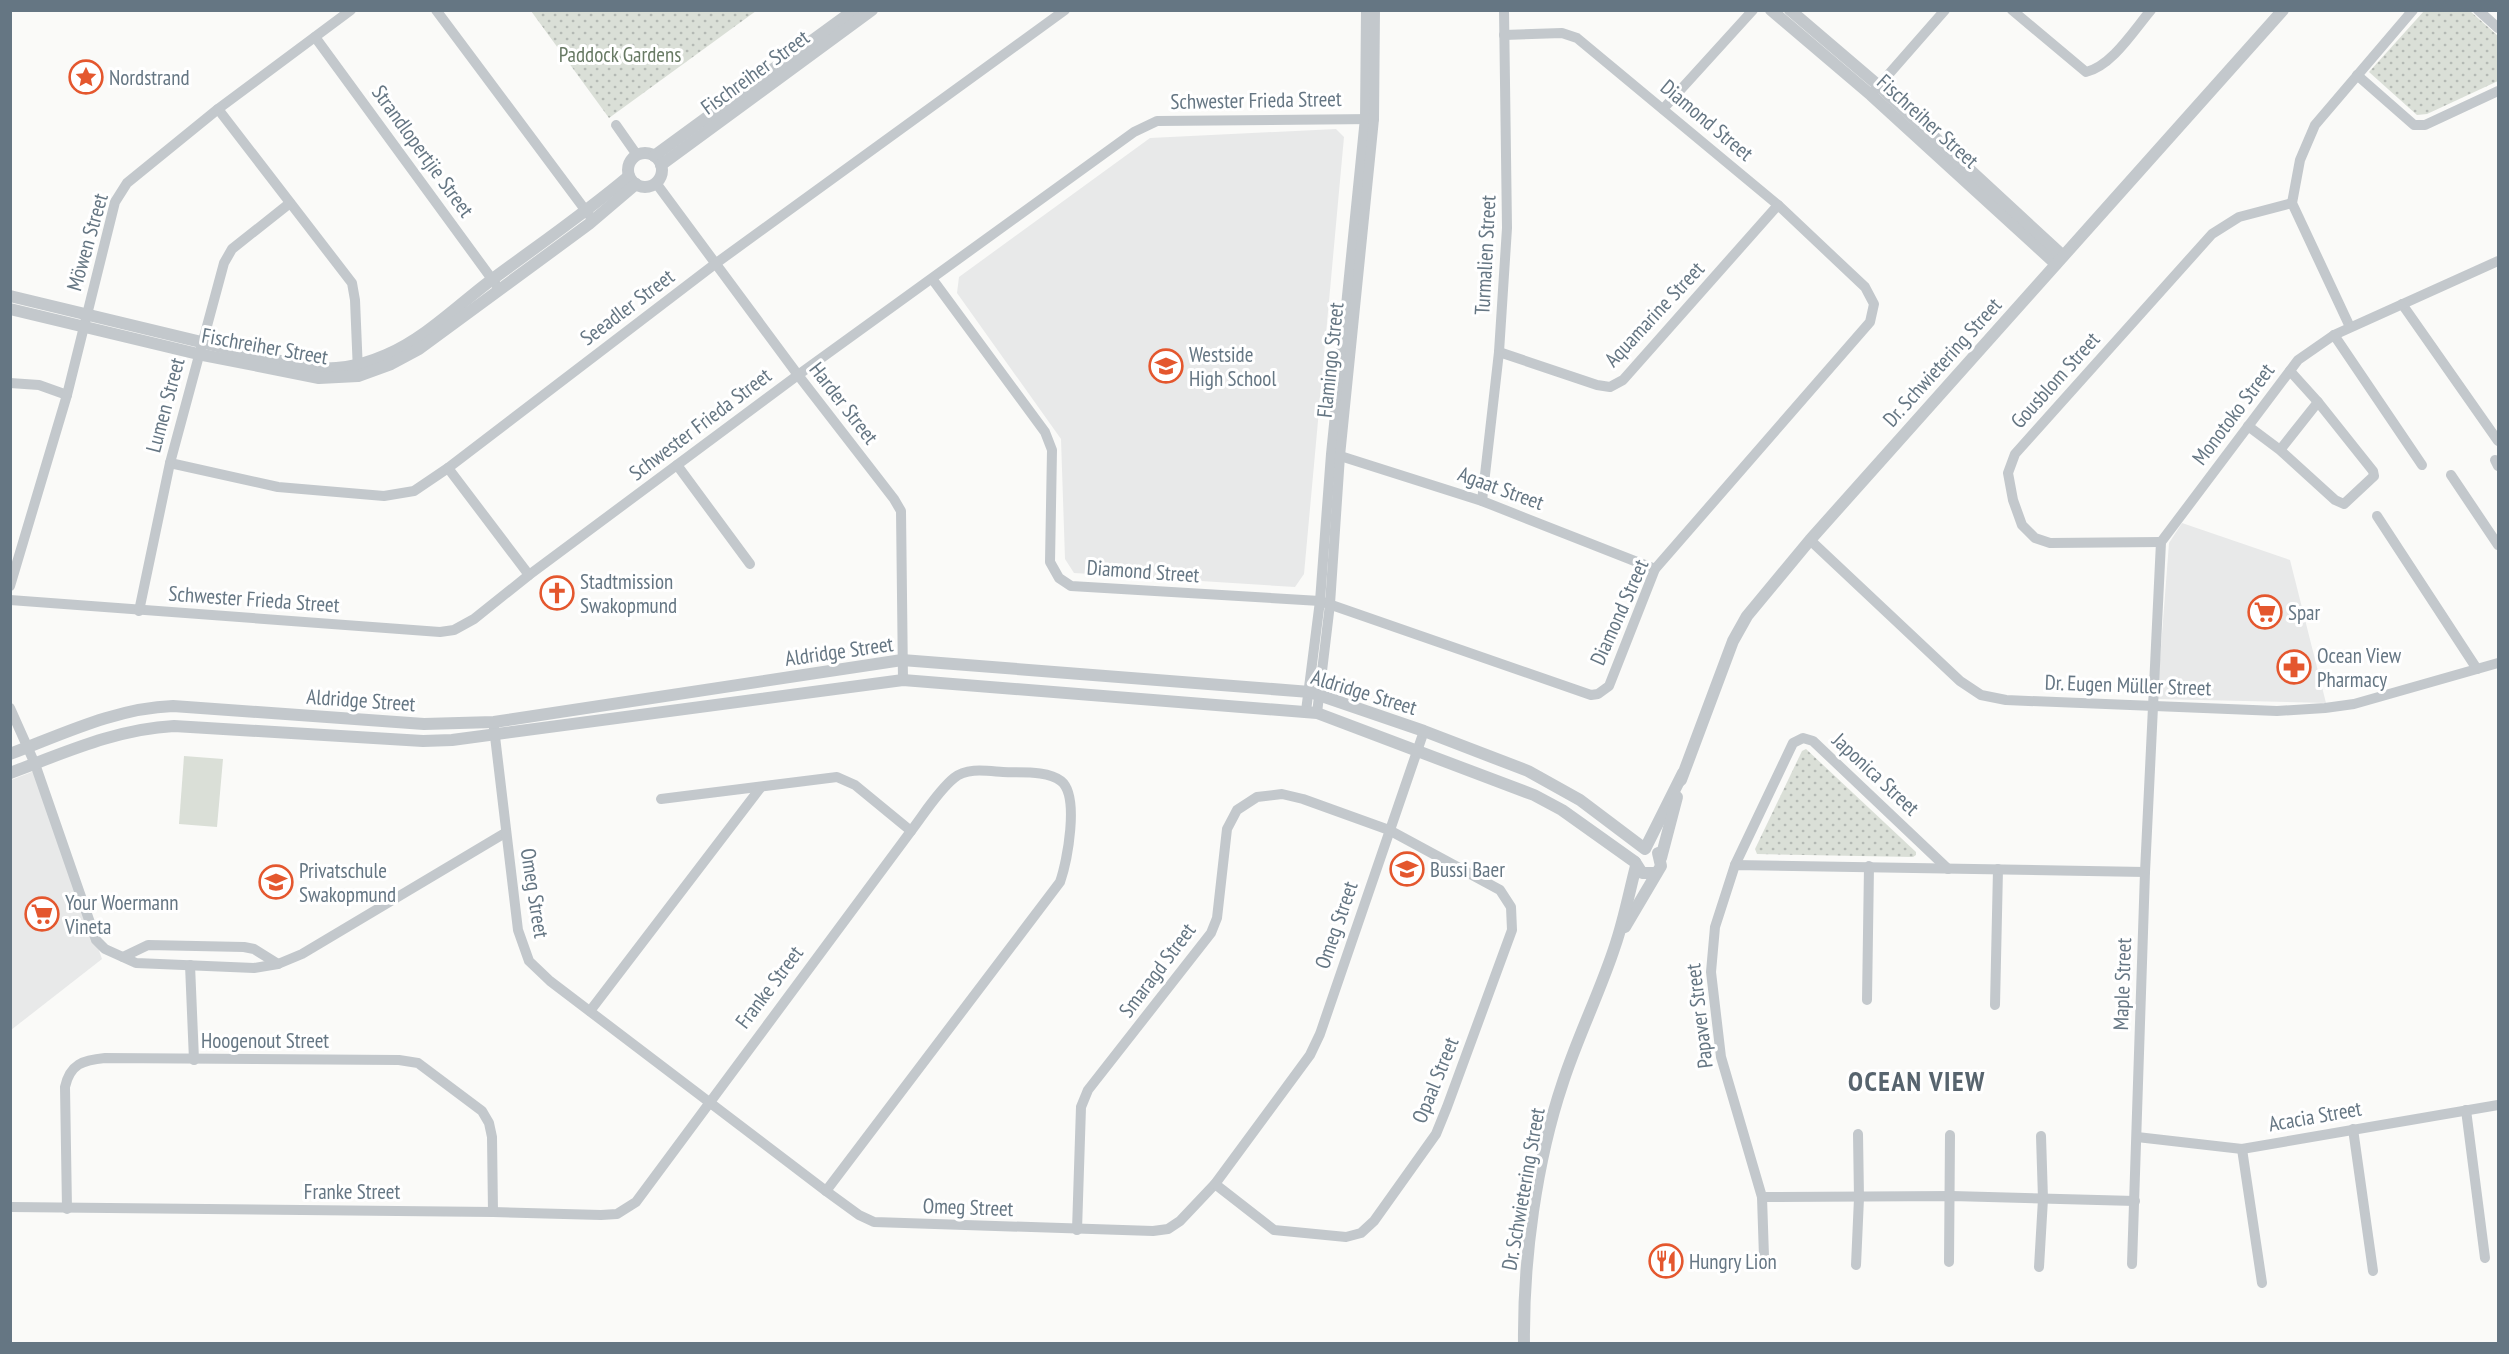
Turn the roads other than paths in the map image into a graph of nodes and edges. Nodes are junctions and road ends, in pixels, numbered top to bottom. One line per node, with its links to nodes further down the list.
1 (351, 10): 20 (street, Möwen Street)
2 (436, 10): 35 (street)
3 (854, 10): 29 (street, Fischreiher Street)
4 (872, 10): 29 (street, Fischreiher Street)
5 (1065, 10): 38 (street, Seeadler Street)
6 (1366, 10): 26 (street, Flamingo Street)
7 (1375, 10): 26 (street, Flamingo Street)
8 (1503, 10): 19 (street, Turmalien Street)
9 (1753, 10): 24 (street)
10 (1771, 10): 22 (street, Fischreiher Street)
11 (1790, 10): 22 (street, Fischreiher Street)
12 (1945, 10): 22 (street)
13 (2012, 10): 14 (street)
14 (2151, 10)
15 (2283, 10): 36 (street, Dr. Schwietering Street)
16 (2413, 10): 21 (street)
17 (2478, 10): 18 (street)
18 (2499, 28)
19 (1504, 35): 24 (street, Diamond Street); 48 (street, Turmalien Street)
20 (315, 37): 25 (street, Möwen Street); 40 (street, Strandlopertjie Street)
21 (2357, 75): 23 (street); 33 (street)
22 (1875, 90): 36 (street, Fischreiher Street)
23 (2499, 91)
24 (1663, 109): 34 (street, Diamond Street)
25 (218, 110): 32 (street); 44 (street, Möwen Street)
26 (1369, 118): 39 (street, Schwester Frieda Street); 58 (street, Flamingo Street)
27 (616, 125): 28 (street)
28 (637, 155): 29 (street); 30 (street)
29 (658, 160): 31 (street)
30 (632, 180): 31 (street); 35 (street, Fischreiher Street)
31 (656, 183): 38 (street, Harder Street)
32 (290, 203): 47 (street, Lumen Street); 49 (street)
33 (2292, 203): 45 (street); 67 (street, Gousblom Street)
34 (1778, 205): 48 (street, Aquamarine Street); 70 (street, Diamond Street)
35 (590, 216): 40 (street, Fischreiher Street)
36 (2060, 260): 66 (street, Dr. Schwietering Street)
37 (2499, 261): 42 (street, Monotoko Street)
38 (715, 264): 51 (street, Harder Street); 62 (street, Seeadler Street)
39 (933, 280): 51 (street, Schwester Frieda Street); 74 (street, Diamond Street)
40 (496, 284): 49 (street, Fischreiher Street)
41 (10, 296): 44 (street, Fischreiher Street)
42 (2402, 304): 45 (street, Monotoko Street); 56 (street)
43 (10, 309): 44 (street, Fischreiher Street)
44 (85, 321): 47 (street, Fischreiher Street); 53 (street, Möwen Street)
45 (2350, 327): 46 (street, Monotoko Street)
46 (2334, 335): 50 (street, Monotoko Street); 61 (street)
47 (200, 349): 49 (street, Fischreiher Street); 59 (street, Lumen Street)
48 (1499, 352): 64 (street, Turmalien Street)
49 (358, 371)
50 (2290, 371): 54 (street); 55 (street, Monotoko Street)
51 (798, 375): 60 (street, Schwester Frieda Street); 76 (street, Harder Street)
52 (10, 383): 53 (street)
53 (67, 394): 72 (street, Möwen Street)
54 (2318, 402): 57 (street); 57 (street)
55 (2248, 426): 57 (street); 67 (street, Monotoko Street)
56 (2499, 441)
57 (2280, 450)
58 (1335, 455): 64 (street, Agaat Street); 74 (street, Flamingo Street)
59 (170, 463): 62 (street, Seeadler Street); 75 (street, Lumen Street)
60 (677, 465): 69 (street); 71 (street, Schwester Frieda Street)
61 (2422, 465)
62 (448, 468): 71 (street)
63 (2451, 475): 68 (street)
64 (1482, 501): 70 (street, Agaat Street)
65 (2377, 516): 78 (street)
66 (1810, 540): 81 (street, Dr. Eugen Müller Street); 94 (street, Dr. Schwietering Street)
67 (2161, 542): 81 (street)
68 (2499, 545)
69 (750, 564)
70 (1655, 569): 74 (street, Diamond Street)
71 (529, 575): 75 (street, Schwester Frieda Street)
72 (10, 586)
73 (10, 600): 75 (street, Schwester Frieda Street)
74 (1325, 602): 80 (street, Flamingo Street)
75 (139, 611)
76 (902, 660): 79 (street, Harder Street); 80 (street, Aldridge Street); 85 (street, Aldridge Street)
77 (2499, 663): 78 (street, Dr. Eugen Müller Street)
78 (2477, 669): 81 (street, Dr. Eugen Müller Street)
79 (903, 680): 83 (street, Aldridge Street); 87 (street, Aldridge Street)
80 (1315, 694): 83 (street, Flamingo Street); 86 (street, Aldridge Street)
81 (2151, 704): 107 (street, Maple Street)
82 (10, 708): 89 (street)
83 (1311, 712): 90 (street, Aldridge Street)
84 (364, 720): 85 (street, Aldridge Street); 88 (street); 89 (street, Aldridge Street)
85 (494, 722): 87 (street, Omeg Street)
86 (1425, 731): 90 (street, Omeg Street); 100 (street, Aldridge Street)
87 (495, 736): 88 (street, Aldridge Street); 99 (street, Omeg Street)
88 (364, 738): 92 (street, Aldridge Street)
89 (28, 747): 91 (street, Aldridge Street); 92 (street)
90 (1418, 751): 97 (street, Omeg Street); 102 (street, Aldridge Street)
91 (10, 754)
92 (35, 764): 93 (street, Aldridge Street); 110 (street)
93 (10, 773)
94 (1683, 773): 100 (street, Dr. Schwietering Street); 101 (street, Dr. Schwietering Street)
95 (760, 788): 96 (street); 98 (street); 115 (street)
96 (661, 799)
97 (1389, 830): 126 (street, Omeg Street); 126 (street, Opaal Street); 136 (street, Smaragd Street)
98 (910, 831): 117 (street, Franke Street); 127 (street, Franke Street)
99 (505, 833): 111 (street); 115 (street, Omeg Street)
100 (1645, 849): 101 (street); 102 (street)
101 (1661, 858): 108 (street)
102 (1635, 864): 108 (street); 109 (street, Dr. Schwietering Street)
103 (1735, 865): 104 (street); 105 (street, Japonica Street); 129 (street, Papaver Street)
104 (1869, 866): 105 (street); 113 (street)
105 (1948, 868): 106 (street)
106 (1998, 869): 107 (street); 114 (street)
107 (2145, 872): 124 (street, Maple Street)
108 (1655, 873): 109 (street, Dr. Schwietering Street)
109 (1616, 944): 145 (street, Dr. Schwietering Street)
110 (123, 957): 111 (street); 112 (street)
111 (278, 964): 112 (street)
112 (190, 965): 116 (street)
113 (1867, 1000)
114 (1995, 1005)
115 (590, 1011): 117 (street, Omeg Street)
116 (194, 1060): 134 (street, Hoogenout Street); 135 (street, Hoogenout Street)
117 (709, 1100): 127 (street, Omeg Street); 135 (street, Franke Street)
118 (2499, 1105): 119 (street, Acacia Street)
119 (2466, 1110): 120 (street, Acacia Street); 138 (street)
120 (2353, 1129): 125 (street, Acacia Street); 143 (street)
121 (1858, 1134): 130 (street)
122 (1950, 1135): 128 (street)
123 (2041, 1136): 131 (street)
124 (2137, 1137): 125 (street, Acacia Street); 132 (street, Maple Street)
125 (2242, 1149): 144 (street)
126 (1215, 1184): 136 (street, Omeg Street)
127 (826, 1191): 136 (street, Omeg Street)
128 (1952, 1196): 130 (street); 131 (street); 139 (street)
129 (1762, 1197): 130 (street); 137 (street, Papaver Street)
130 (1859, 1198): 141 (street)
131 (2043, 1199): 132 (street); 142 (street)
132 (2135, 1201): 140 (street, Maple Street)
133 (10, 1207): 134 (street, Franke Street)
134 (67, 1209): 135 (street, Franke Street)
135 (494, 1212)
136 (1077, 1230)
137 (1764, 1257)
138 (2485, 1258)
139 (1949, 1262)
140 (2132, 1264)
141 (1856, 1265)
142 (2039, 1267)
143 (2373, 1271)
144 (2262, 1283)
145 (1524, 1344)

